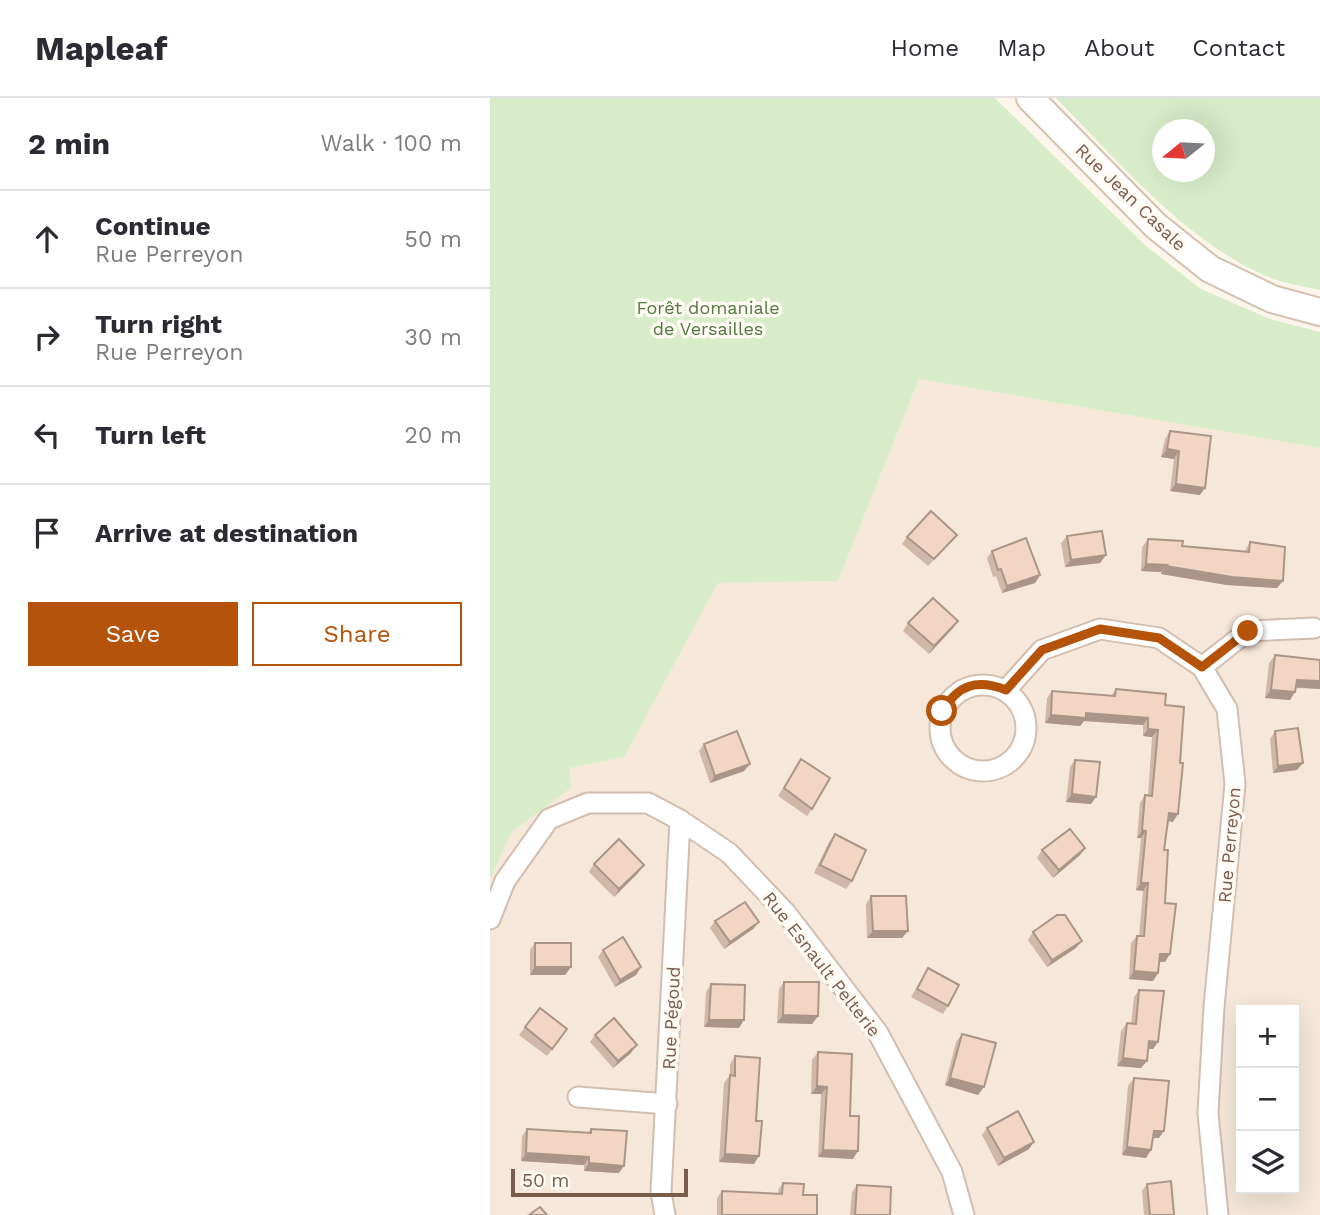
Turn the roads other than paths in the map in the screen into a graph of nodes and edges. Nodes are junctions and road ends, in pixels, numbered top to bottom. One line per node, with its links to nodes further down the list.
1 (1030, 98): 2 (main road, Rue Jean Casale)
2 (1320, 312)
3 (1314, 628): 4 (street)
4 (1202, 667): 5 (street, Rue Perreyon); 12 (street, Rue Perreyon)
5 (1006, 690): 5 (street)
6 (680, 820): 7 (street, Rue Esnault Pelterie); 9 (street, Rue Pégoud); 11 (street, Rue Esnault Pelterie)
7 (490, 919)
8 (578, 1097): 9 (street)
9 (667, 1104): 10 (street, Rue Pégoud)
10 (665, 1215)
11 (964, 1215)
12 (1218, 1215)

